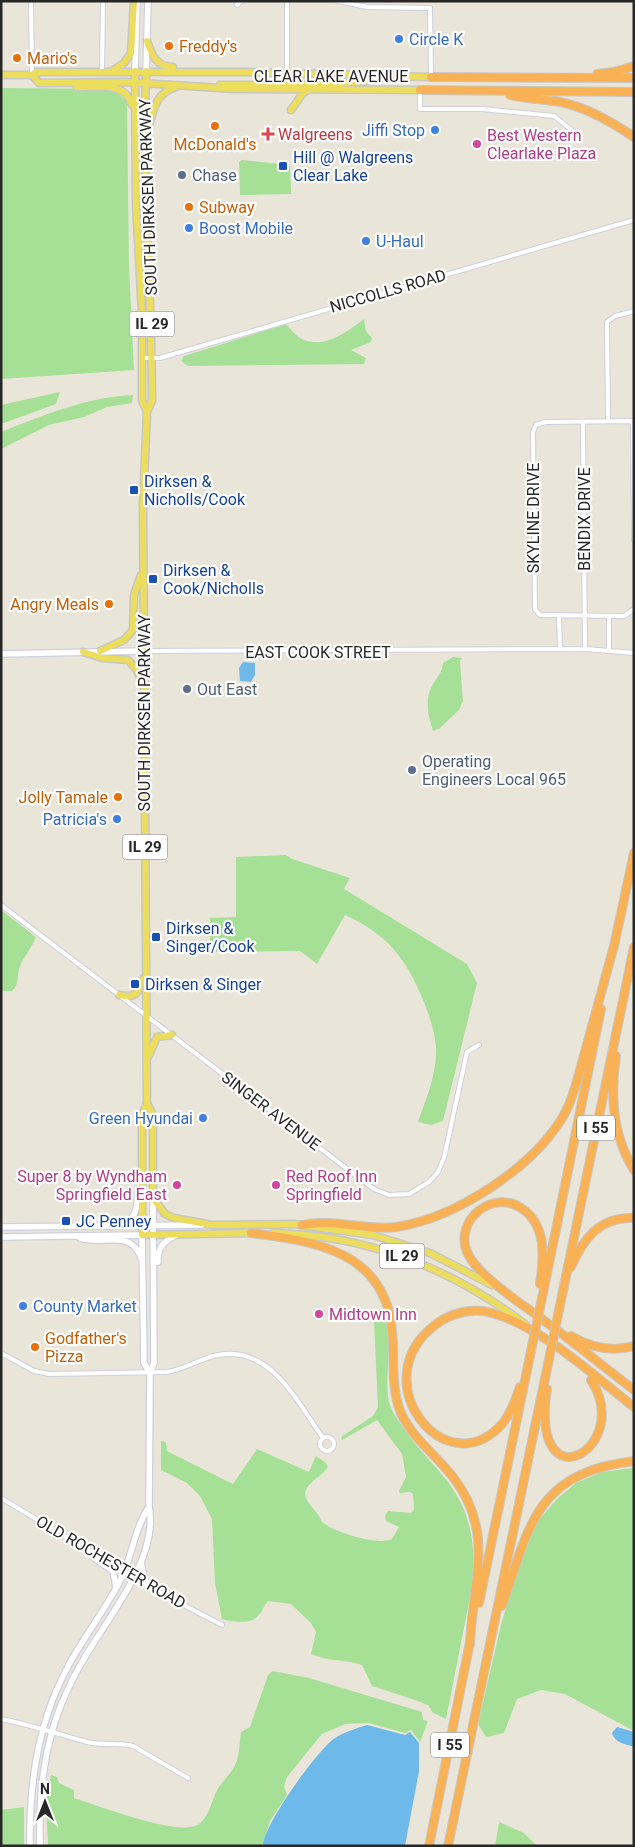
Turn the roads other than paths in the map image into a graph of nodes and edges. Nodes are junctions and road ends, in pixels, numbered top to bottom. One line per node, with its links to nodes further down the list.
1 (31, 1): 18 (street)
2 (103, 1): 11 (street)
3 (136, 1): 12 (main road); 13 (main road, IL 29)
4 (148, 1): 9 (main road, IL 29)
5 (242, 1): 8 (street)
6 (287, 1): 16 (street)
7 (338, 1): 20 (street)
8 (238, 4)
9 (147, 42): 14 (main road, IL 29); 15 (main road)
10 (634, 66): 21 (highway)
11 (102, 71): 12 (main road, CLEAR LAKE AVENUE); 18 (main road, CLEAR LAKE AVENUE)
12 (112, 71): 13 (main road, CLEAR LAKE AVENUE)
13 (135, 71): 14 (main road, CLEAR LAKE AVENUE); 24 (main road, IL 29)
14 (146, 72): 15 (main road, CLEAR LAKE AVENUE); 25 (main road, SOUTH DIRKSEN PARKWAY / IL 29)
15 (245, 72): 16 (main road, CLEAR LAKE AVENUE)
16 (287, 74): 19 (main road, CLEAR LAKE AVENUE); 27 (street)
17 (1, 75): 18 (main road, CLEAR LAKE AVENUE)
18 (32, 75): 23 (main road, CLEAR LAKE AVENUE)
19 (388, 76): 20 (main road, CLEAR LAKE AVENUE); 27 (main road)
20 (431, 77): 21 (highway, CLEAR LAKE AVENUE)
21 (563, 77): 22 (highway, CLEAR LAKE AVENUE)
22 (634, 78)
23 (62, 83): 24 (main road, CLEAR LAKE AVENUE); 33 (main road)
24 (135, 83): 25 (main road, CLEAR LAKE AVENUE); 33 (main road, SOUTH DIRKSEN PARKWAY / IL 29)
25 (146, 84): 26 (main road, CLEAR LAKE AVENUE); 36 (main road, SOUTH DIRKSEN PARKWAY / IL 29)
26 (178, 86): 27 (main road, CLEAR LAKE AVENUE); 36 (main road)
27 (287, 87): 28 (main road, CLEAR LAKE AVENUE)
28 (310, 89): 29 (main road, CLEAR LAKE AVENUE); 32 (main road)
29 (420, 90): 30 (highway, CLEAR LAKE AVENUE); 34 (street)
30 (498, 91): 31 (highway, CLEAR LAKE AVENUE); 35 (highway)
31 (634, 92)
32 (291, 110)
33 (134, 112): 39 (main road, SOUTH DIRKSEN PARKWAY / IL 29)
34 (578, 135)
35 (634, 137)
36 (146, 138): 40 (main road, SOUTH DIRKSEN PARKWAY / IL 29)
37 (634, 220): 40 (street, NICCOLLS ROAD)
38 (634, 311): 42 (street)
39 (142, 358): 40 (street, NICCOLLS ROAD); 41 (main road, SOUTH DIRKSEN PARKWAY / IL 29)
40 (152, 358): 41 (main road, SOUTH DIRKSEN PARKWAY / IL 29)
41 (147, 412): 46 (main road, SOUTH DIRKSEN PARKWAY / IL 29)
42 (608, 421): 43 (street); 44 (street)
43 (633, 421): 45 (street)
44 (583, 422): 48 (street, SKYLINE DRIVE); 49 (street, BENDIX DRIVE)
45 (634, 540)
46 (144, 569): 54 (main road); 55 (main road, SOUTH DIRKSEN PARKWAY / IL 29)
47 (634, 609): 50 (street)
48 (559, 616): 49 (street); 51 (street)
49 (584, 616): 50 (street); 52 (street, BENDIX DRIVE)
50 (609, 616): 53 (street)
51 (560, 649): 52 (street, EAST COOK STREET); 55 (street, EAST COOK STREET)
52 (585, 649): 53 (street, EAST COOK STREET)
53 (610, 650): 57 (street, EAST COOK STREET)
54 (100, 651): 55 (main road, EAST COOK STREET); 56 (main road, EAST COOK STREET)
55 (144, 651): 59 (main road, SOUTH DIRKSEN PARKWAY / IL 29)
56 (83, 652): 58 (main road, EAST COOK STREET); 59 (main road)
57 (634, 653)
58 (1, 654)
59 (144, 685): 64 (main road, SOUTH DIRKSEN PARKWAY / IL 29)
60 (634, 853): 62 (highway, I 55)
61 (1, 905): 66 (street, SINGER AVENUE)
62 (615, 942): 77 (highway); 92 (highway, I 55)
63 (634, 947): 65 (highway, I 55)
64 (146, 976): 66 (main road); 67 (main road, SOUTH DIRKSEN PARKWAY / IL 29)
65 (625, 991): 72 (highway); 91 (highway, I 55)
66 (119, 994): 67 (street, SINGER AVENUE)
67 (146, 1015): 68 (street, SINGER AVENUE); 70 (main road, SOUTH DIRKSEN PARKWAY / IL 29)
68 (172, 1035): 69 (street, SINGER AVENUE); 70 (main road)
69 (479, 1045)
70 (146, 1061): 71 (main road, SOUTH DIRKSEN PARKWAY / IL 29)
71 (147, 1103): 73 (main road, SOUTH DIRKSEN PARKWAY / IL 29); 74 (main road, SOUTH DIRKSEN PARKWAY / IL 29)
72 (634, 1170)
73 (142, 1181): 78 (main road); 79 (main road, SOUTH DIRKSEN PARKWAY / IL 29)
74 (153, 1198): 76 (main road, IL 29); 80 (main road, SOUTH DIRKSEN PARKWAY / IL 29)
75 (634, 1218): 91 (highway)
76 (212, 1225): 77 (main road, IL 29); 80 (main road)
77 (302, 1225): 90 (main road, IL 29)
78 (109, 1226): 79 (main road); 81 (main road)
79 (142, 1226): 80 (main road); 84 (main road, SOUTH DIRKSEN PARKWAY / IL 29)
80 (153, 1226): 85 (main road, SOUTH DIRKSEN PARKWAY / IL 29)
81 (1, 1228)
82 (251, 1233): 83 (main road, IL 29); 94 (main road, IL 29); 115 (highway)
83 (177, 1234): 85 (main road, IL 29); 89 (main road)
84 (142, 1235): 85 (main road, IL 29); 87 (main road); 88 (main road, SOUTH DIRKSEN PARKWAY)
85 (153, 1235): 89 (main road, SOUTH DIRKSEN PARKWAY)
86 (1, 1236): 87 (main road)
87 (76, 1236): 88 (main road)
88 (142, 1260): 100 (main road, SOUTH DIRKSEN PARKWAY)
89 (154, 1276): 100 (main road, SOUTH DIRKSEN PARKWAY)
90 (507, 1293): 92 (highway); 93 (highway, IL 29)
91 (562, 1295): 97 (highway, I 55, bridge)
92 (540, 1296): 99 (highway, I 55, bridge)
93 (547, 1322): 95 (highway); 101 (highway, IL 29)
94 (536, 1332): 98 (highway, IL 29); 99 (highway)
95 (634, 1346)
96 (1, 1354): 100 (street)
97 (549, 1364): 105 (highway); 116 (highway, I 55)
98 (579, 1365): 102 (highway); 103 (highway, IL 29)
99 (528, 1366): 115 (highway, I 55)
100 (150, 1373): 104 (street); 108 (main road, SOUTH DIRKSEN PARKWAY)
101 (634, 1390)
102 (608, 1397)
103 (634, 1407)
104 (323, 1438)
105 (590, 1457)
106 (634, 1461): 116 (highway)
107 (1, 1498): 109 (street, OLD ROCHESTER ROAD)
108 (148, 1507): 110 (main road, SOUTH DIRKSEN PARKWAY); 111 (main road, SOUTH DIRKSEN PARKWAY)
109 (89, 1551): 111 (street, OLD ROCHESTER ROAD); 113 (main road)
110 (141, 1558): 112 (main road, SOUTH DIRKSEN PARKWAY); 114 (main road)
111 (124, 1572): 112 (street, OLD ROCHESTER ROAD); 113 (main road, SOUTH DIRKSEN PARKWAY)
112 (133, 1577): 114 (street, OLD ROCHESTER ROAD); 120 (main road, SOUTH DIRKSEN PARKWAY)
113 (116, 1588): 119 (main road, SOUTH DIRKSEN PARKWAY)
114 (151, 1588): 117 (street, OLD ROCHESTER ROAD)
115 (474, 1612): 124 (highway, I 55)
116 (495, 1622): 125 (highway, I 55)
117 (222, 1625)
118 (1, 1719): 119 (street)
119 (43, 1728): 120 (street); 122 (main road, SOUTH DIRKSEN PARKWAY)
120 (52, 1731): 121 (street); 123 (main road, SOUTH DIRKSEN PARKWAY)
121 (188, 1778)
122 (30, 1846)
123 (40, 1846)
124 (429, 1846)
125 (448, 1846)

